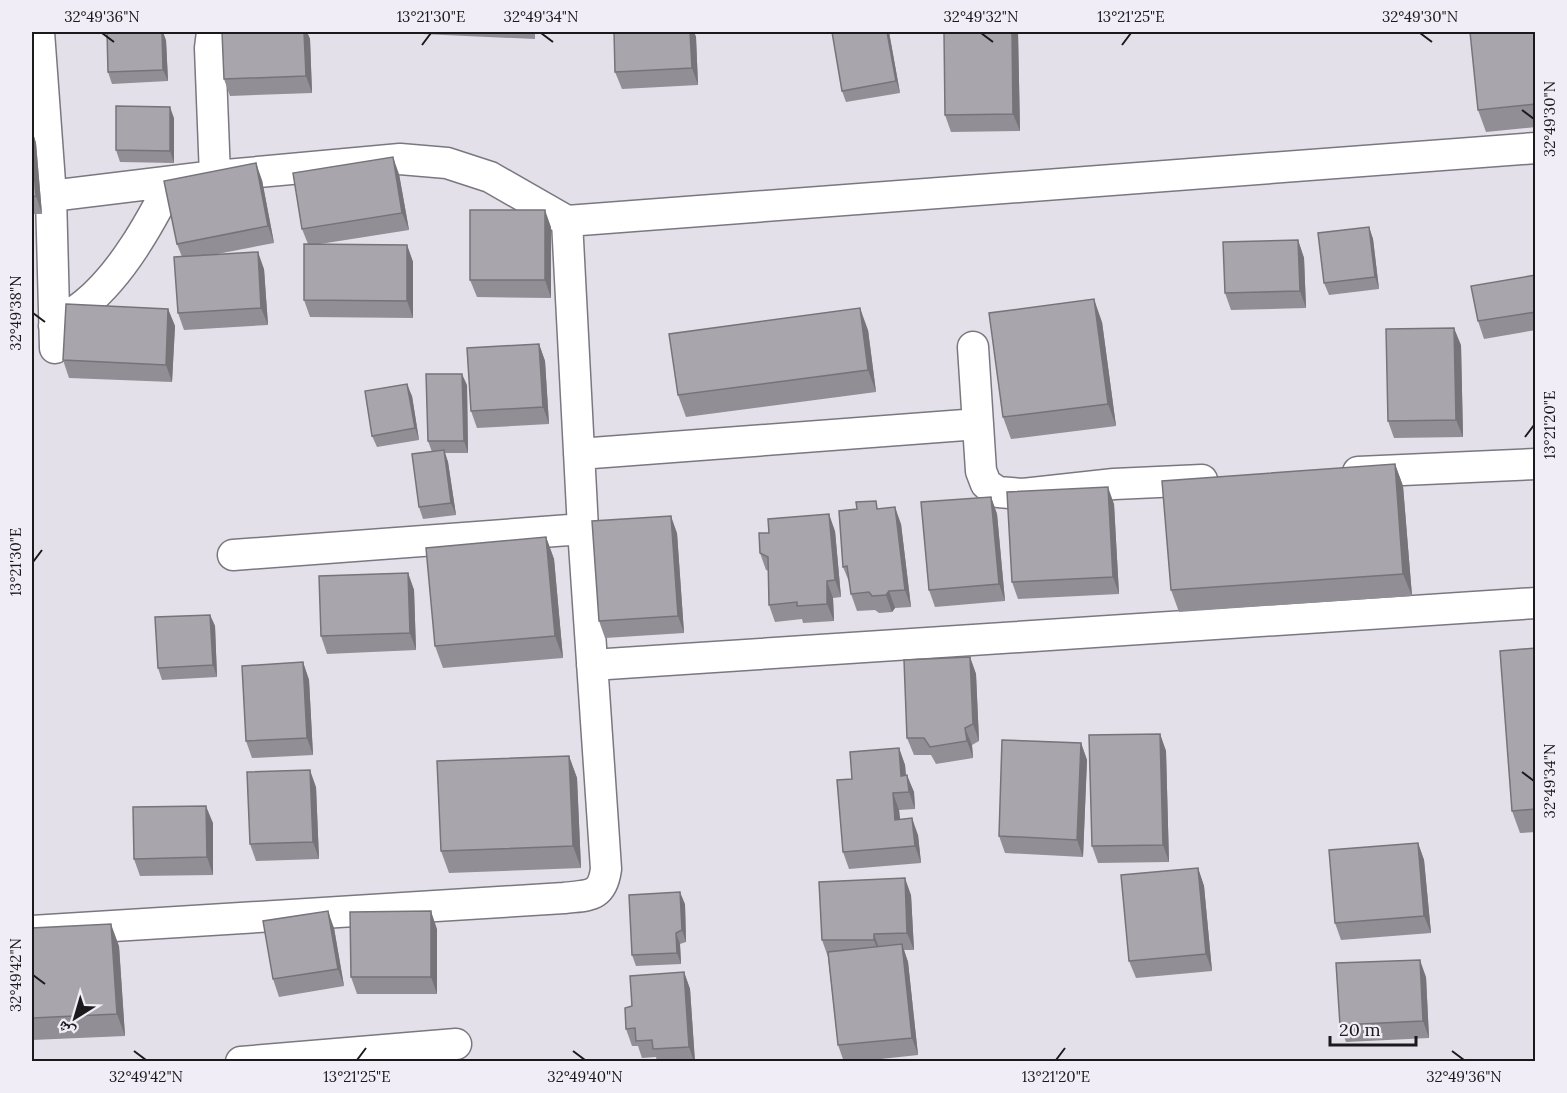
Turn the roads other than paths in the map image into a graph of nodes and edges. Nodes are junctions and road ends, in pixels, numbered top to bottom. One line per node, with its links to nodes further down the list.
1 (39, 32): 6 (street)
2 (212, 32): 4 (street)
3 (1536, 148): 7 (street)
4 (215, 176): 5 (street); 7 (street)
5 (171, 182): 6 (street); 6 (street)
6 (51, 196)
7 (567, 221): 10 (street)
8 (973, 347): 9 (street)
9 (978, 424): 10 (street); 13 (street)
10 (579, 454): 14 (street)
11 (1536, 464): 12 (street)
12 (1336, 473)
13 (1231, 478)
14 (583, 529): 15 (street); 17 (street)
15 (233, 555)
16 (1536, 603): 17 (street)
17 (592, 665): 18 (street)
18 (32, 931)
19 (456, 1044): 20 (street)
20 (241, 1062)

